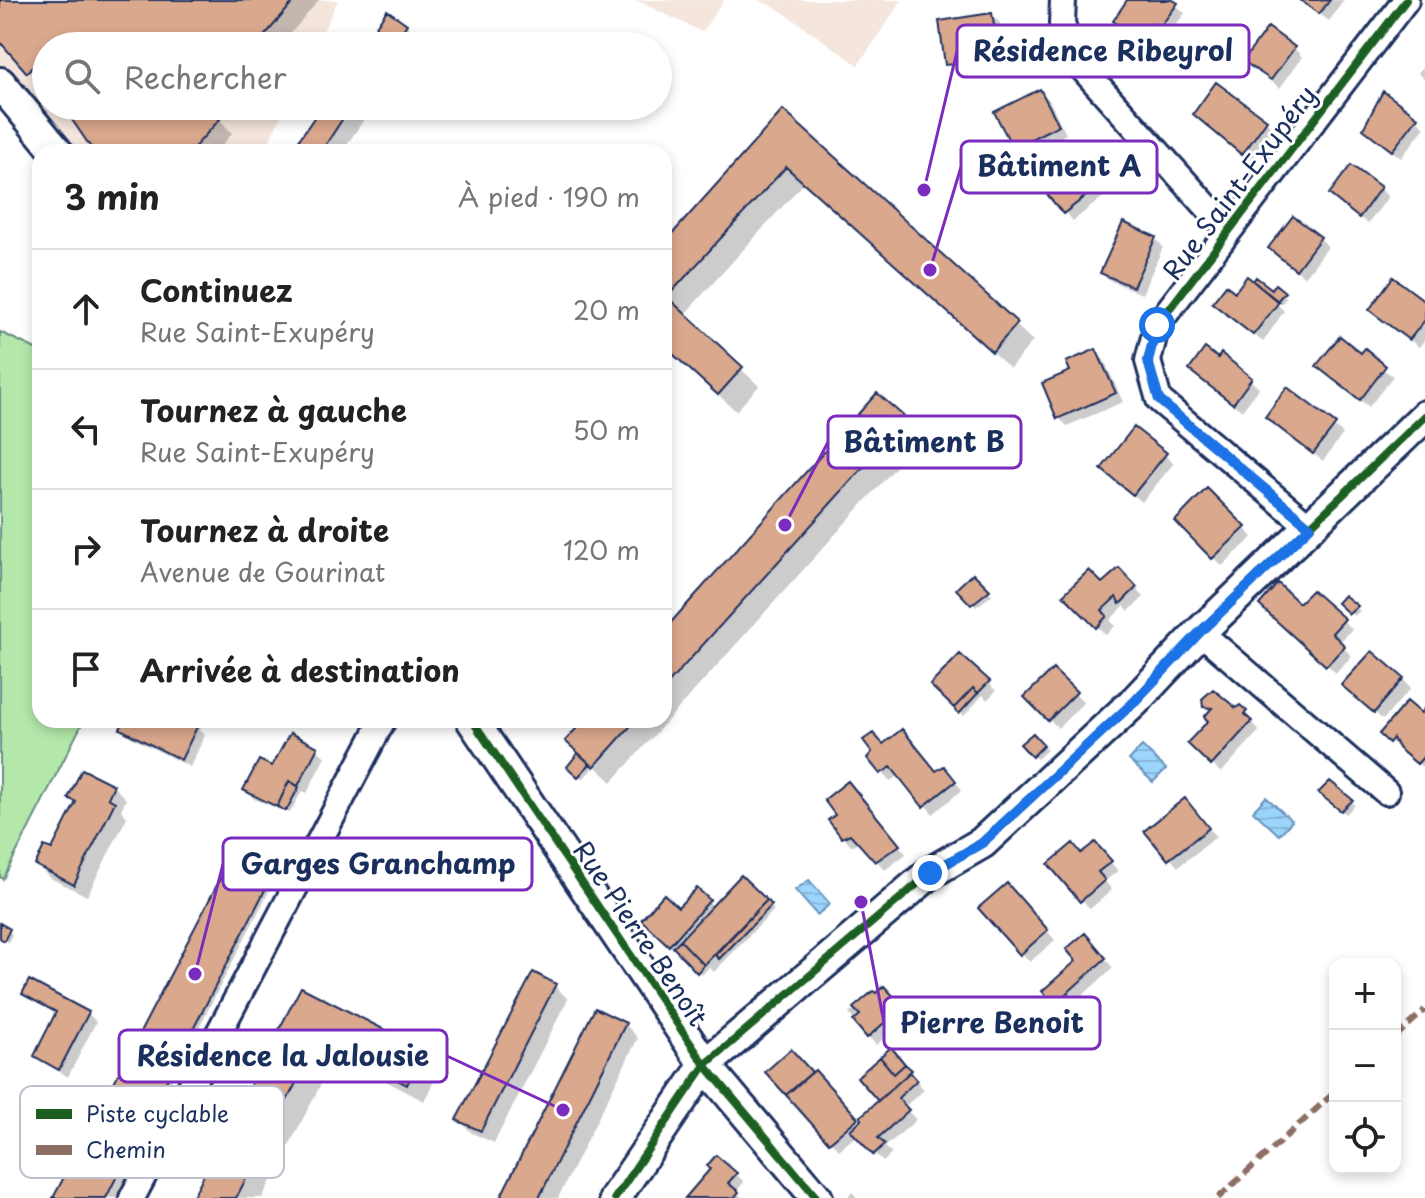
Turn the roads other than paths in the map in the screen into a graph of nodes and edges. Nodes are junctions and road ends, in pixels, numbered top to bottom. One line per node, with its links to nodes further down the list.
1 (1063, 0): 5 (street)
2 (1406, 0): 5 (street, Rue Saint-Exupéry)
3 (0, 83): 4 (street)
4 (50, 144)
5 (1229, 231): 7 (street, Rue Saint-Exupéry)
6 (1425, 416): 7 (street)
7 (1310, 527): 8 (street)
8 (1200, 632): 11 (street); 12 (street)
9 (379, 728): 13 (street)
10 (477, 728): 12 (street, Rue Pierre Benoît)
11 (1386, 792)
12 (705, 1065): 16 (street); 17 (street, Rue Pierre Benoît)
13 (191, 1086)
14 (143, 1178): 15 (street)
15 (132, 1198)
16 (615, 1198)
17 (817, 1198)

